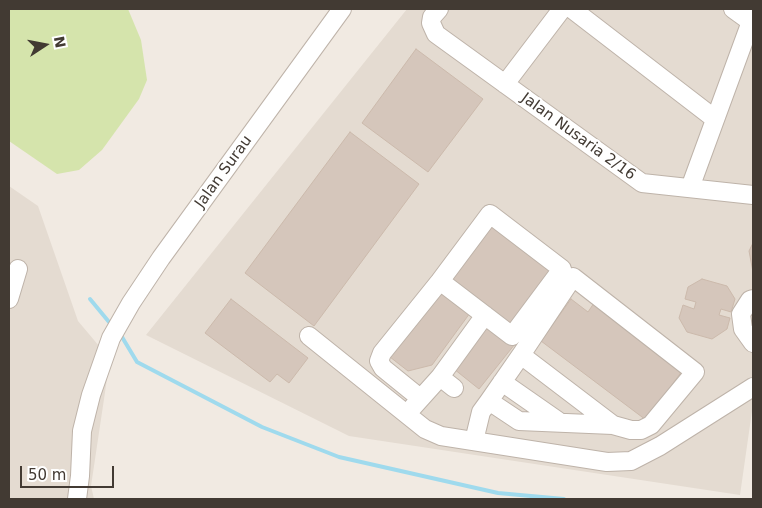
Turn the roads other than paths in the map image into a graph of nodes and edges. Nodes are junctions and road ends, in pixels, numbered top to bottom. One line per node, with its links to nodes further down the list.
1 (342, 9): 29 (street, Jalan Surau)
2 (562, 9): 7 (street)
3 (572, 9): 8 (street)
4 (732, 9): 6 (street)
5 (435, 14): 7 (street, Jalan Nusaria 2/16)
6 (752, 19): 8 (street)
7 (504, 84): 9 (street, Jalan Nusaria 2/16)
8 (716, 119): 9 (street)
9 (690, 188): 10 (street, Jalan Nusaria 2/16)
10 (753, 195)
11 (18, 269): 13 (street)
12 (440, 281): 15 (street); 15 (street); 23 (street)
13 (9, 299)
14 (753, 299): 17 (street)
15 (485, 315): 19 (street)
16 (309, 336): 25 (street)
17 (753, 343)
18 (521, 355): 20 (street); 27 (street); 27 (street)
19 (440, 377): 22 (street); 23 (street)
20 (502, 382): 24 (street); 26 (street)
21 (753, 387): 28 (street)
22 (454, 388)
23 (420, 398): 25 (street)
24 (489, 401): 26 (street); 28 (street)
25 (407, 416): 28 (street)
26 (558, 421): 27 (street)
27 (613, 425)
28 (474, 441)
29 (77, 499)

